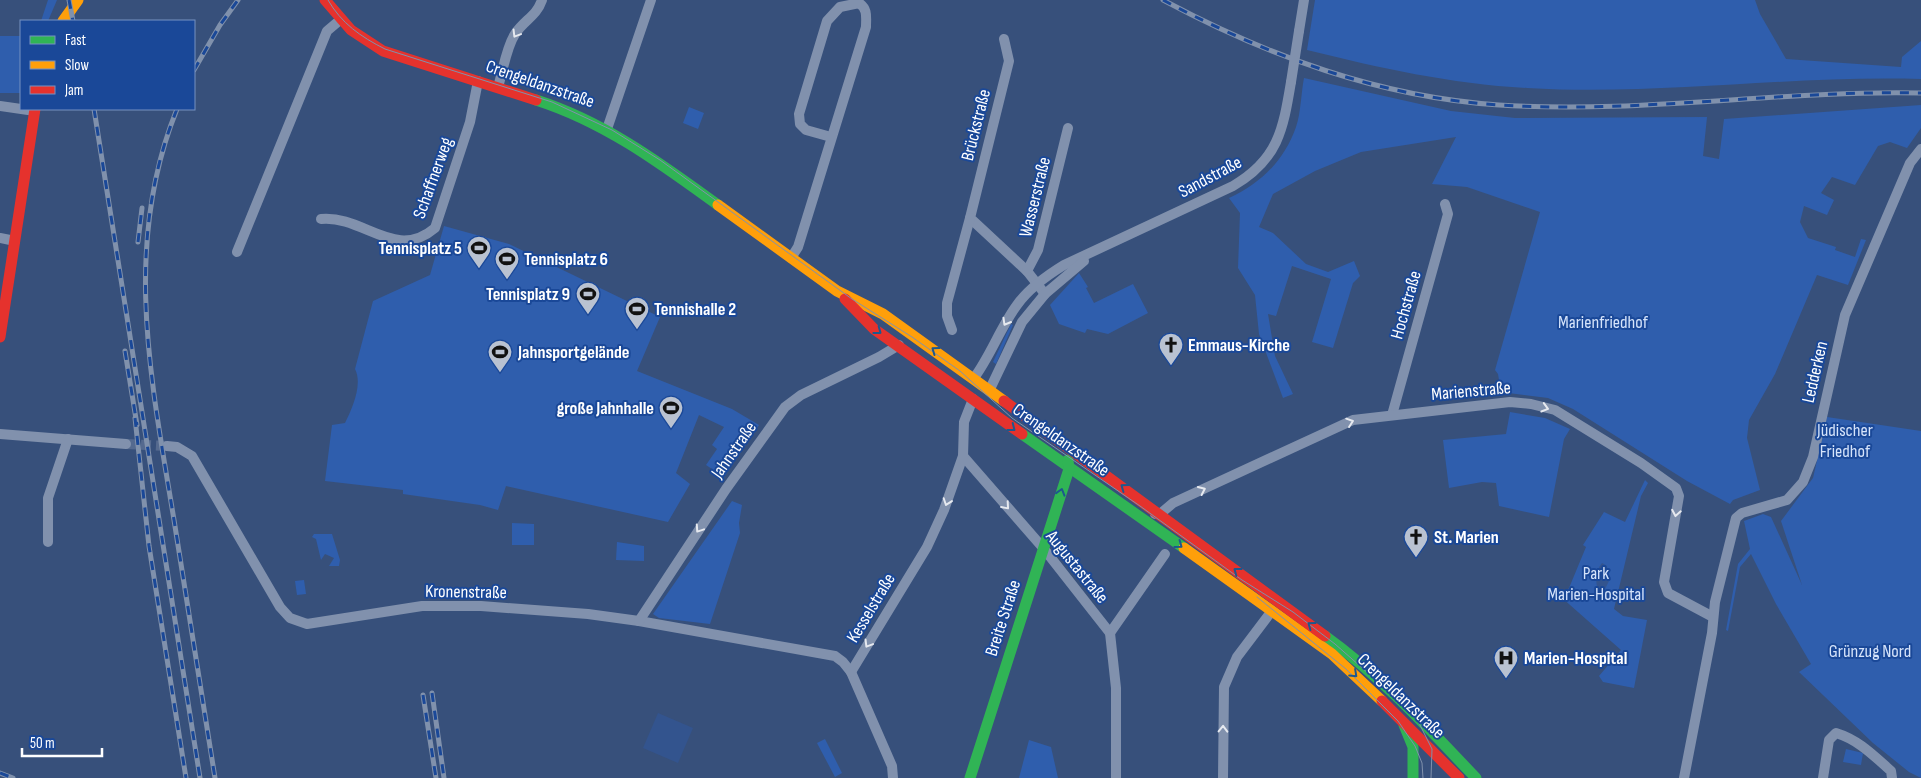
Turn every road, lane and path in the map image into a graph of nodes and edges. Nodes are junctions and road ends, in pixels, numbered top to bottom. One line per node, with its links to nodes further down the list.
1 (78, 0): 6 (main road)
2 (325, 0): 7 (main road, Crengeldanzstraße)
3 (542, 0): 10 (street, one-way to 10)
4 (652, 0): 15 (street)
5 (1304, 0): 23 (street, Sandstraße, bridge)
6 (64, 20)
7 (340, 20): 9 (main road, Crengeldanzstraße); 24 (street)
8 (1004, 39): 19 (street, Brückstraße)
9 (478, 81): 10 (main road, Crengeldanzstraße); 20 (street, Schaffnerweg)
10 (498, 87): 15 (main road, Crengeldanzstraße)
11 (0, 106): 12 (street)
12 (20, 108)
13 (35, 110): 22 (main road)
14 (1068, 128): 26 (street, Wasserstraße)
15 (607, 129): 25 (main road, Crengeldanzstraße)
16 (831, 137): 16 (street); 25 (street)
17 (1921, 149): 52 (street, Ledderken)
18 (1445, 204): 37 (street, Hochstraße)
19 (970, 218): 26 (street); 30 (street, Brückstraße)
20 (322, 219)
21 (0, 238): 22 (street)
22 (15, 241): 32 (main road)
23 (1096, 251): 27 (street, Sandstraße); 29 (street, Sandstraße)
24 (237, 252)
25 (791, 258): 28 (main road, Crengeldanzstraße)
26 (1027, 271): 27 (street)
27 (1037, 284): 29 (street); 34 (street, Sandstraße, one-way to 34)
28 (837, 291): 31 (main road, Crengeldanzstraße); 33 (main road, Crengeldanzstraße, one-way to 33)
29 (1045, 294): 35 (street, Sandstraße)
30 (952, 330)
31 (915, 335): 33 (main road); 34 (main road, Crengeldanzstraße, one-way to 31)
32 (0, 337)
33 (899, 345): 36 (main road, Crengeldanzstraße); 53 (street, Jahnstraße, one-way to 53)
34 (974, 378): 35 (main road, Crengeldanzstraße); 36 (main road)
35 (990, 389): 36 (main road); 40 (main road, Crengeldanzstraße)
36 (973, 398): 43 (street); 44 (main road, Crengeldanzstraße, one-way to 44)
37 (1392, 414): 45 (street, Marienstraße, one-way to 37); 52 (street, Marienstraße, one-way to 52)
38 (0, 434): 39 (street)
39 (68, 439): 41 (street); 47 (street)
40 (1063, 442): 44 (main road); 45 (main road, Crengeldanzstraße, one-way to 40)
41 (126, 444)
42 (167, 446): 53 (street, Kronenstraße)
43 (963, 456): 48 (street, Augustastraße, one-way to 48); 55 (street, Kesselstraße, one-way to 55)
44 (1070, 469): 46 (main road, Crengeldanzstraße); 48 (main road, Breite Straße, one-way to 44)
45 (1160, 514): 46 (street, Marienstraße); 50 (main road, Crengeldanzstraße, one-way to 45)
46 (1140, 516): 51 (main road, Crengeldanzstraße, one-way to 51)
47 (48, 542)
48 (1044, 549): 54 (street, Augustastraße); 62 (main road, Breite Straße)
49 (1164, 554): 54 (street)
50 (1276, 601): 51 (main road); 56 (main road, Crengeldanzstraße, one-way to 50)
51 (1271, 612): 57 (main road, Crengeldanzstraße, one-way to 57); 64 (street, one-way to 51)
52 (1713, 617): 69 (street, Ledderken)
53 (639, 621): 55 (street, Kronenstraße)
54 (1110, 634): 63 (street)
55 (850, 672): 61 (street)
56 (1412, 711): 57 (main road); 58 (main road, Crengeldanzstraße)
57 (1400, 718): 59 (main road, Crengeldanzstraße); 65 (main road)
58 (1434, 735): 59 (main road, Crengeldanzstraße); 60 (main road)
59 (1440, 758): 60 (main road); 65 (main road); 66 (main road); 67 (main road)
60 (1460, 763): 68 (main road)
61 (893, 778)
62 (970, 778)
63 (1116, 778)
64 (1223, 778)
65 (1414, 778)
66 (1442, 778)
67 (1459, 778)
68 (1476, 778)
69 (1684, 778)
70 (1823, 778): 71 (street)
71 (1892, 778)

